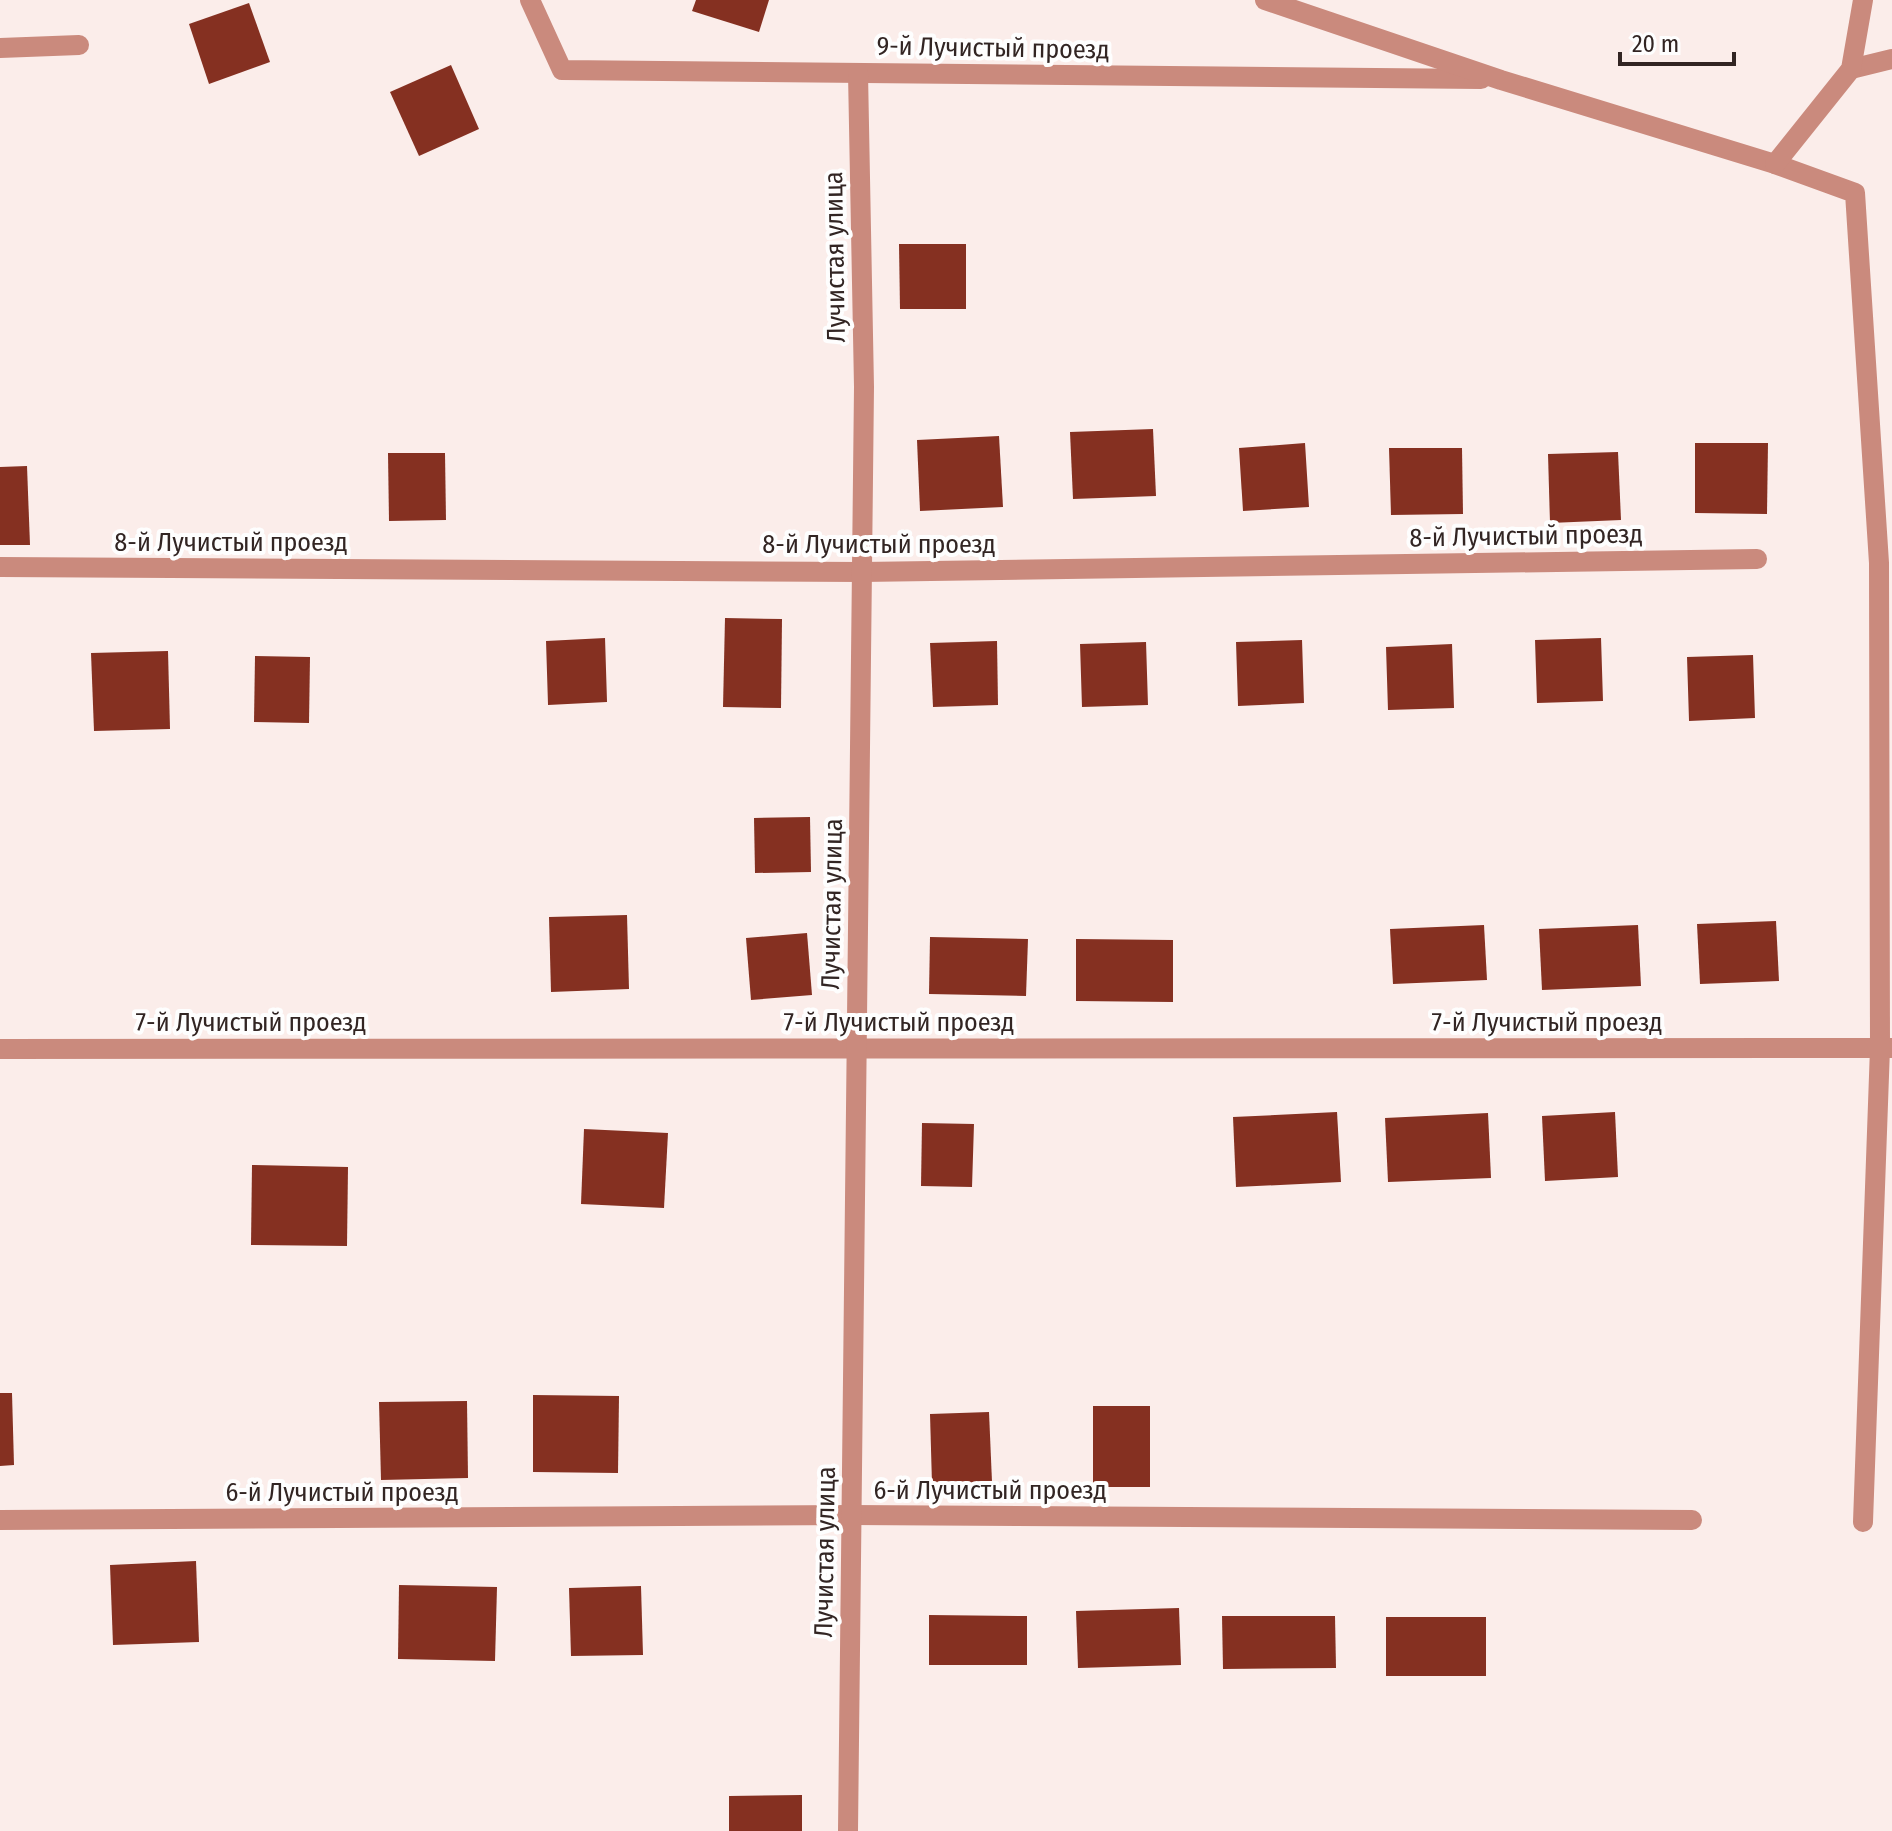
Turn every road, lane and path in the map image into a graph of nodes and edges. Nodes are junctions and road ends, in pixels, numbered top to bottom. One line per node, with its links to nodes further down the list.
1 (530, 0): 8 (street, 9-й Лучистый проезд)
2 (1265, 0): 9 (street)
3 (1863, 0): 7 (street)
4 (79, 45): 5 (street)
5 (0, 48)
6 (1892, 59): 7 (street)
7 (1851, 69): 10 (street)
8 (858, 73): 9 (street, 9-й Лучистый проезд); 14 (street, Лучистая улица)
9 (1501, 80): 10 (street)
10 (1775, 164): 12 (street)
11 (1757, 559): 14 (street, 8-й Лучистый проезд)
12 (1886, 563): 16 (street)
13 (0, 567): 14 (street, 8-й Лучистый проезд)
14 (862, 572): 15 (street, Лучистая улица)
15 (856, 1048): 16 (street, 7-й Лучистый проезд); 17 (street, 7-й Лучистый проезд); 18 (street, Лучистая улица)
16 (1886, 1048): 21 (street)
17 (0, 1049)
18 (851, 1515): 19 (street, 6-й Лучистый проезд); 20 (street, 6-й Лучистый проезд); 22 (street, Лучистая улица)
19 (0, 1520)
20 (1692, 1520)
21 (1863, 1522)
22 (848, 1831)

